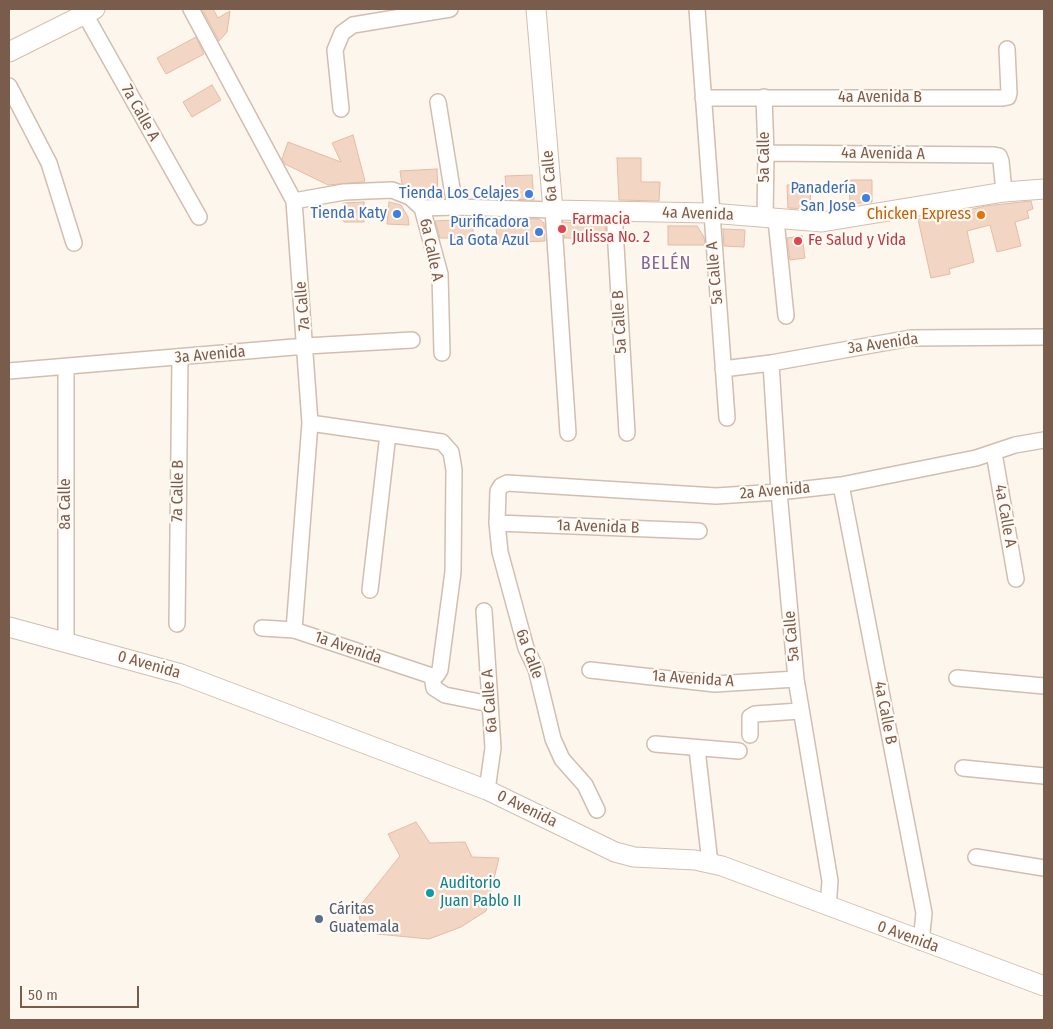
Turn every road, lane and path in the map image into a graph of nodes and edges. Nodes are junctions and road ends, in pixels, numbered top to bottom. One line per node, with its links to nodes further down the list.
1 (191, 9): 16 (street, 7a Calle)
2 (450, 9): 12 (street)
3 (536, 9): 19 (street, 6a Calle)
4 (697, 9): 10 (street, 5a Calle A)
5 (87, 11): 7 (street); 22 (street, 7a Calle A)
6 (1008, 49): 9 (street, 4a Avenida B)
7 (9, 52)
8 (9, 86): 24 (street)
9 (764, 97): 10 (street, 4a Avenida B); 13 (street, 5a Calle)
10 (703, 98): 21 (street, 5a Calle A)
11 (438, 102): 17 (street)
12 (341, 109)
13 (766, 153): 15 (street, 4a Avenida A); 23 (street, 5a Calle)
14 (1044, 189): 15 (street, 4a Avenida)
15 (1004, 192): 23 (street, 4a Avenida)
16 (294, 201): 18 (street); 28 (street, 7a Calle)
17 (455, 206): 18 (street, 4a Avenida); 19 (street, 4a Avenida)
18 (422, 208): 29 (street, 6a Calle A)
19 (553, 210): 20 (street, 4a Avenida); 37 (street, 6a Calle)
20 (614, 211): 21 (street, 4a Avenida); 38 (street, 5a Calle B)
21 (710, 213): 23 (street, 4a Avenida); 33 (street, 5a Calle A)
22 (199, 217)
23 (771, 219): 25 (street, 5a Calle)
24 (74, 243)
25 (786, 316)
26 (1044, 337): 31 (street, 3a Avenida)
27 (412, 340): 28 (street, 3a Avenida)
28 (306, 346): 30 (street, 3a Avenida); 36 (street, 7a Calle)
29 (442, 353)
30 (180, 357): 32 (street, 3a Avenida); 50 (street, 7a Calle B)
31 (771, 363): 33 (street, 3a Avenida); 44 (street, 5a Calle)
32 (66, 368): 34 (street, 3a Avenida); 54 (street, 8a Calle)
33 (723, 369): 35 (street, 5a Calle A)
34 (9, 371)
35 (727, 418)
36 (310, 423): 39 (street); 53 (street, 7a Calle)
37 (568, 433)
38 (627, 433)
39 (388, 434): 48 (street); 56 (street)
40 (1044, 440): 41 (street, 2a Avenida)
41 (994, 453): 42 (street, 2a Avenida); 47 (street, 4a Calle A)
42 (841, 485): 44 (street, 2a Avenida); 74 (street, 4a Calle B)
43 (501, 486): 44 (street, 2a Avenida); 45 (street, 6a Calle)
44 (779, 492): 58 (street, 5a Calle)
45 (497, 523): 46 (street, 1a Avenida B); 69 (street, 6a Calle)
46 (698, 531)
47 (1016, 579)
48 (370, 590)
49 (484, 611): 60 (street, 6a Calle A)
50 (177, 624)
51 (9, 627): 54 (street, 0 Avenida)
52 (262, 628): 53 (street, 1a Avenida)
53 (294, 630): 56 (street, 1a Avenida)
54 (66, 641): 68 (street, 0 Avenida)
55 (590, 670): 58 (street, 1a Avenida A)
56 (432, 676): 60 (street)
57 (956, 678): 59 (street)
58 (796, 679): 61 (street, 5a Calle)
59 (1044, 686)
60 (490, 704): 68 (street, 6a Calle A)
61 (800, 711): 62 (street); 73 (street, 5a Calle)
62 (750, 735)
63 (655, 744): 64 (street)
64 (697, 749): 65 (street); 71 (street)
65 (739, 752)
66 (963, 768): 67 (street)
67 (1044, 776)
68 (487, 790): 71 (street, 0 Avenida)
69 (597, 810)
70 (976, 857): 72 (street)
71 (710, 863): 73 (street, 0 Avenida)
72 (1044, 868)
73 (828, 907): 74 (street, 0 Avenida)
74 (921, 942): 75 (street, 0 Avenida)
75 (1044, 986)

